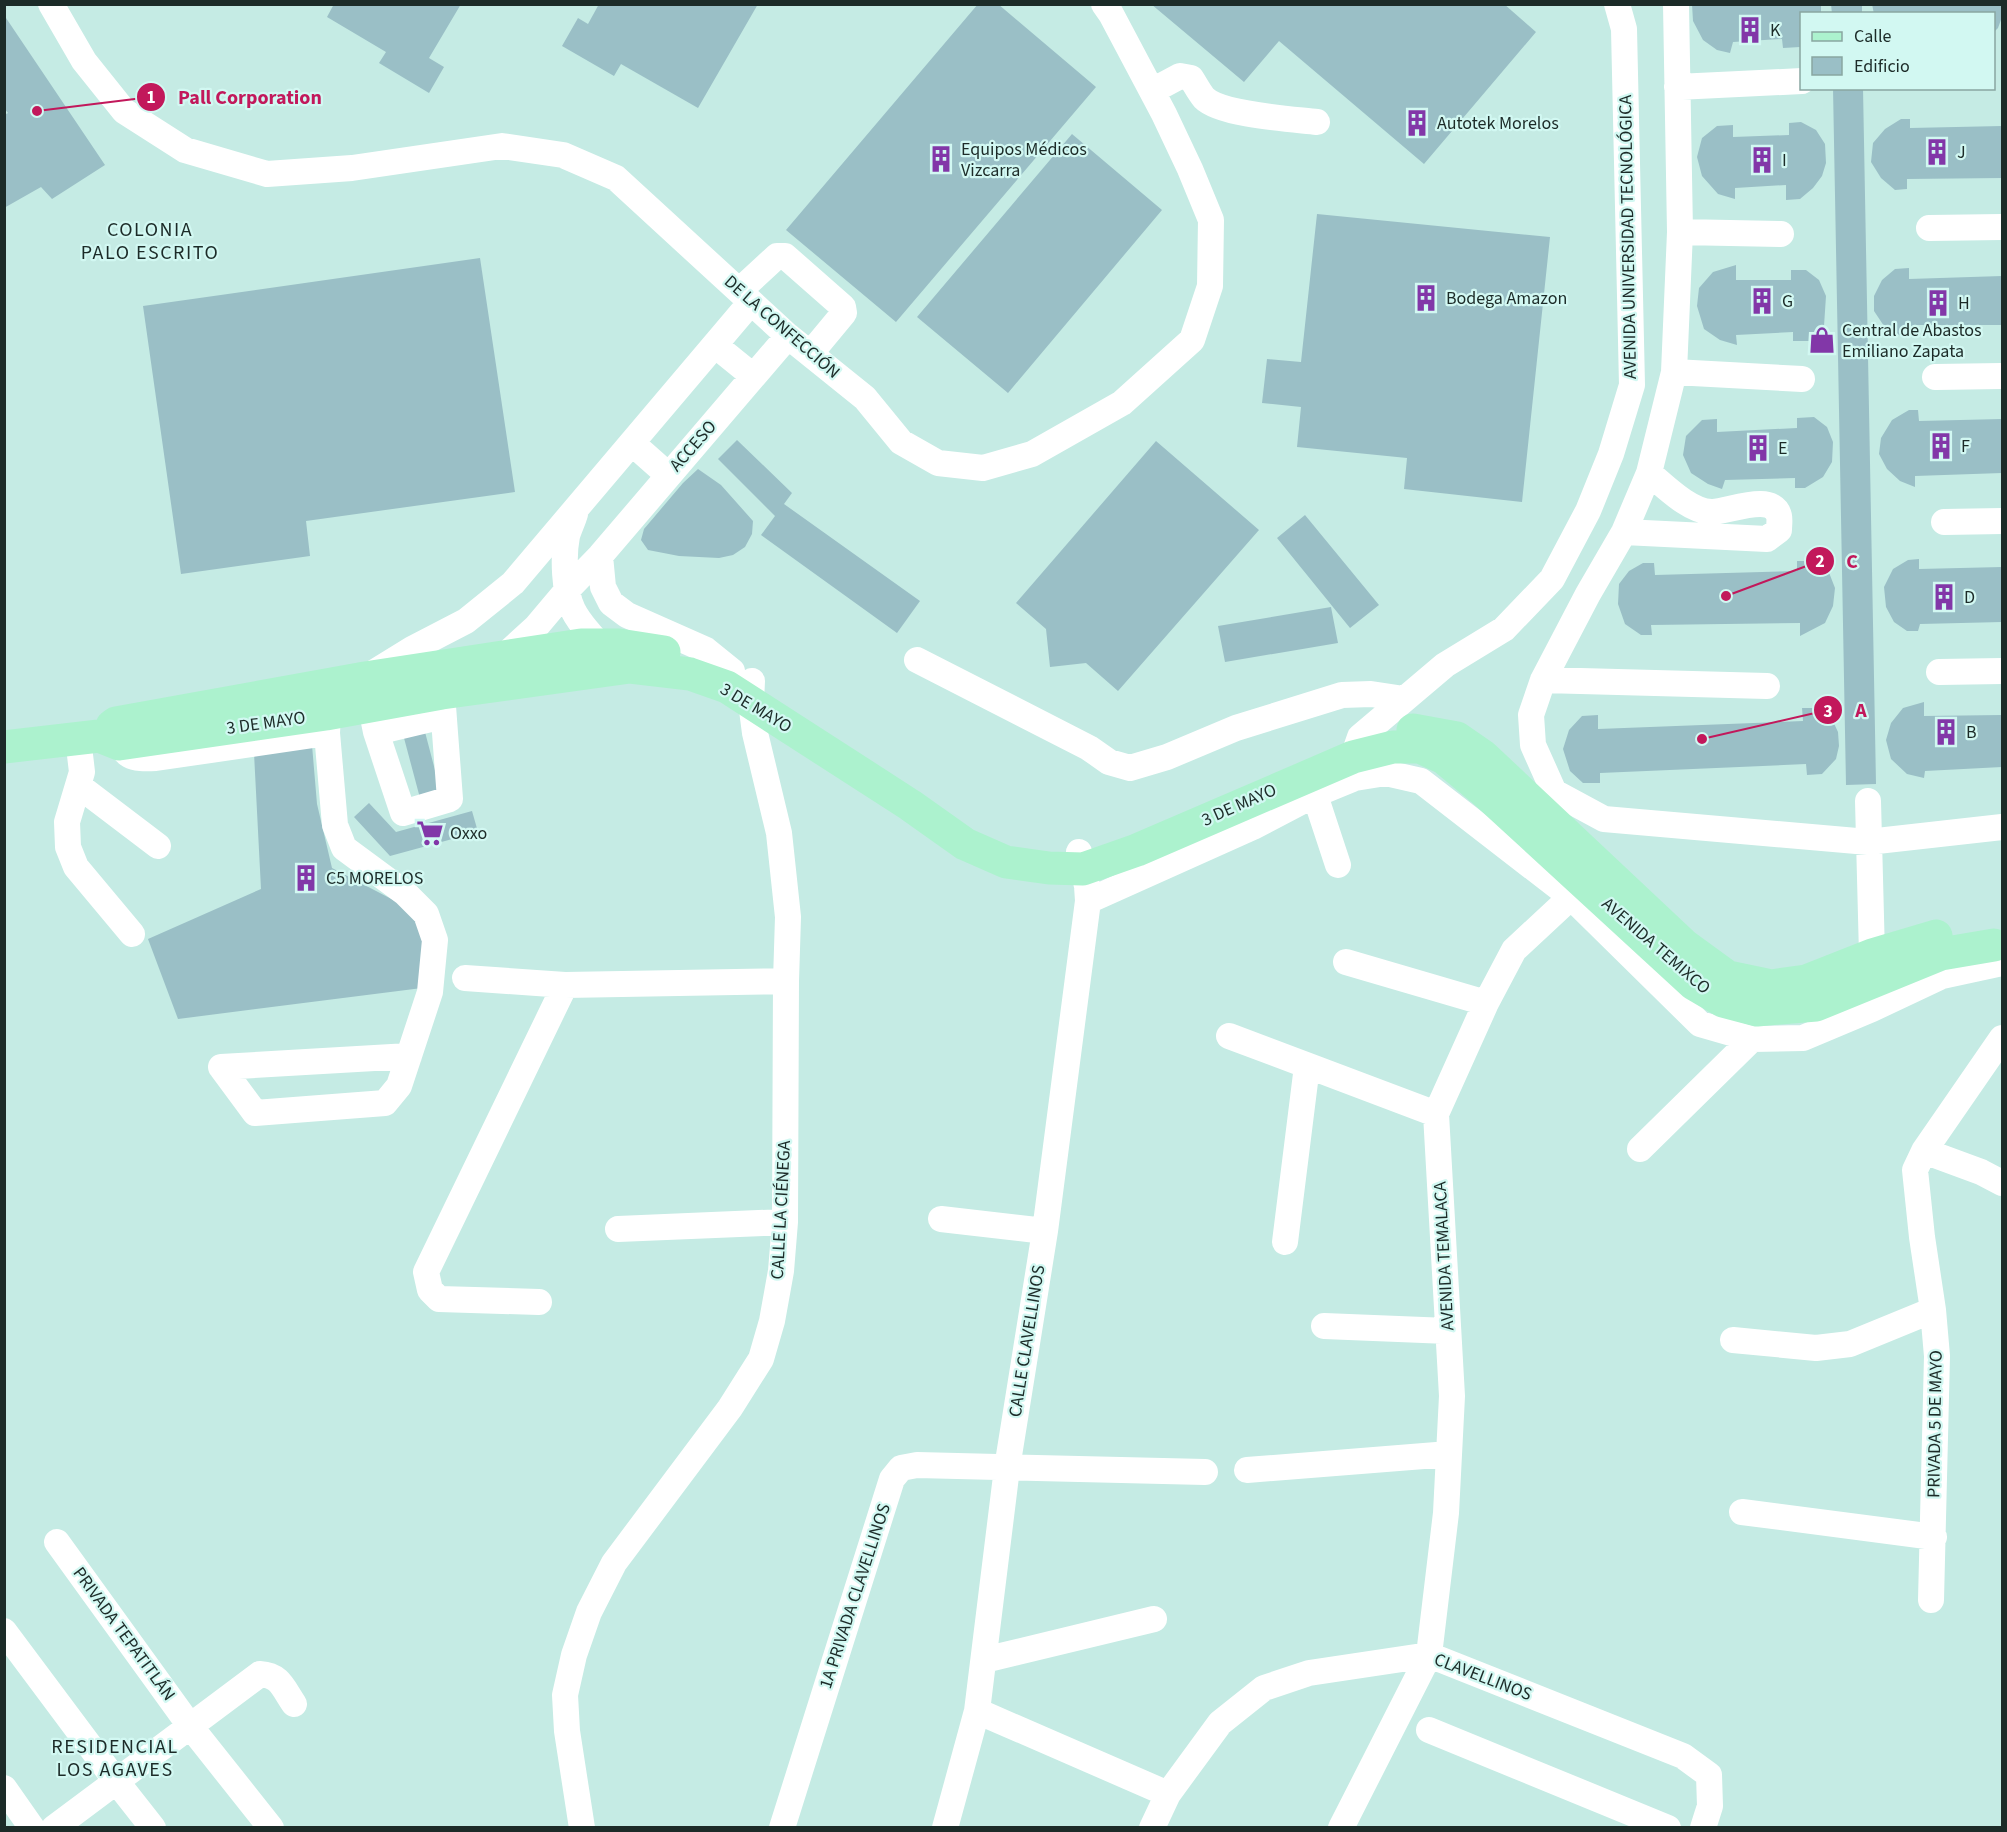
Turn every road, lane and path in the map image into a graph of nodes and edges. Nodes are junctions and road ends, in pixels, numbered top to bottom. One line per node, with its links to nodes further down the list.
1 (51, 4): 13 (street, DE LA CONFECCIÓN)
2 (1104, 4): 7 (street, DE LA CONFECCIÓN)
3 (1617, 4): 42 (street, AVENIDA UNIVERSIDAD TECNOLÓGICA)
4 (1676, 4): 6 (street)
5 (1800, 81): 6 (street)
6 (1677, 87): 11 (street)
7 (1152, 91): 8 (street); 16 (street, DE LA CONFECCIÓN)
8 (1317, 122)
9 (2002, 227): 10 (street)
10 (1929, 228)
11 (1680, 232): 12 (street); 17 (street)
12 (1781, 234)
13 (745, 296): 14 (street, DE LA CONFECCIÓN); 15 (street); 16 (street)
14 (788, 336): 16 (street, DE LA CONFECCIÓN); 18 (street, ACCESO)
15 (716, 346): 18 (street); 22 (street)
16 (810, 354)
17 (1674, 372): 21 (street); 23 (street)
18 (753, 376): 24 (street, ACCESO)
19 (2002, 376): 20 (street)
20 (1935, 377)
21 (1803, 379)
22 (633, 444): 24 (street); 25 (street)
23 (1649, 473): 28 (street); 28 (street)
24 (668, 475): 29 (street, ACCESO)
25 (579, 506): 30 (street); 43 (street)
26 (2002, 521): 27 (street)
27 (1944, 522)
28 (1624, 532): 37 (street)
29 (600, 556): 30 (street, ACCESO); 38 (street)
30 (568, 589): 31 (street); 32 (street, ACCESO)
31 (600, 645): 32 (main road); 34 (street); 38 (main road)
32 (502, 658): 40 (street, ACCESO); 41 (main road)
33 (917, 660): 42 (street)
34 (624, 668): 38 (main road, 3 DE MAYO); 40 (main road, 3 DE MAYO)
35 (2002, 671): 36 (street)
36 (1939, 672)
37 (1543, 680): 39 (street); 53 (street)
38 (744, 684): 55 (main road, 3 DE MAYO); 64 (street, CALLE LA CIÉNEGA)
39 (1767, 686)
40 (474, 689): 41 (main road, 3 DE MAYO)
41 (443, 692): 43 (main road, 3 DE MAYO); 43 (street)
42 (1404, 699): 48 (street, AVENIDA UNIVERSIDAD TECNOLÓGICA)
43 (370, 705): 44 (main road, 3 DE MAYO)
44 (328, 710): 45 (main road, 3 DE MAYO); 70 (street)
45 (103, 735): 46 (main road, 3 DE MAYO); 50 (street)
46 (4, 747)
47 (1420, 747): 48 (main road, 3 DE MAYO); 62 (main road, AVENIDA TEMIXCO)
48 (1356, 757): 49 (main road, 3 DE MAYO); 55 (main road); 57 (street); 62 (main road)
49 (1312, 785): 55 (main road, 3 DE MAYO); 56 (street); 58 (street)
50 (79, 786): 54 (street); 59 (street)
51 (1868, 801): 53 (street)
52 (2002, 827): 53 (street)
53 (1868, 842): 62 (street)
54 (158, 846)
55 (1081, 860): 58 (street, CALLE CLAVELLINOS)
56 (1338, 865)
57 (1571, 897): 66 (street, AVENIDA TEMALACA); 69 (street)
58 (1088, 901): 79 (street, CALLE CLAVELLINOS)
59 (132, 934)
60 (2000, 953): 62 (main road, AVENIDA TEMIXCO); 69 (street)
61 (1346, 962): 66 (street)
62 (1874, 968)
63 (465, 978): 65 (street)
64 (786, 981): 65 (street); 77 (street, CALLE LA CIÉNEGA)
65 (565, 985): 81 (street)
66 (1486, 1003): 72 (street, AVENIDA TEMALACA)
67 (1229, 1036): 71 (street)
68 (2002, 1038): 74 (street, PRIVADA 5 DE MAYO)
69 (1752, 1039): 73 (street)
70 (409, 1056): 70 (street)
71 (1306, 1066): 72 (street); 80 (street)
72 (1436, 1114): 84 (street, AVENIDA TEMALACA)
73 (1640, 1149)
74 (1924, 1151): 75 (street); 82 (street, PRIVADA 5 DE MAYO)
75 (2002, 1183)
76 (941, 1219): 79 (street)
77 (785, 1222): 78 (street); 109 (street, CALLE LA CIÉNEGA)
78 (618, 1229)
79 (1045, 1231): 87 (street, CALLE CLAVELLINOS)
80 (1285, 1242)
81 (538, 1302)
82 (1933, 1310): 85 (street); 91 (street, PRIVADA 5 DE MAYO)
83 (1324, 1326): 84 (street)
84 (1448, 1330): 86 (street, AVENIDA TEMALACA)
85 (1733, 1340)
86 (1449, 1455): 88 (street); 96 (street, AVENIDA TEMALACA)
87 (1007, 1468): 89 (street, 1A PRIVADA CLAVELLINOS); 97 (street, CALLE CLAVELLINOS); 110 (street, 1A PRIVADA CLAVELLINOS)
88 (1247, 1470)
89 (1205, 1472)
90 (1742, 1512): 91 (street)
91 (1934, 1538): 93 (street, PRIVADA 5 DE MAYO)
92 (57, 1542): 100 (street, PRIVADA TEPATITLÁN)
93 (1931, 1600)
94 (1154, 1619): 97 (street)
95 (4, 1631): 102 (street)
96 (1429, 1655): 104 (street, CLAVELLINOS); 113 (street); 115 (street, CLAVELLINOS)
97 (984, 1660): 99 (street, CALLE CLAVELLINOS)
98 (294, 1704): 100 (street)
99 (976, 1711): 104 (street); 111 (street, CALLE CLAVELLINOS)
100 (190, 1726): 102 (street); 108 (street, PRIVADA TEPATITLÁN)
101 (1429, 1730): 114 (street)
102 (116, 1781): 106 (street); 107 (street)
103 (4, 1788): 105 (street)
104 (1168, 1794): 112 (street, CLAVELLINOS)
105 (32, 1827)
106 (54, 1827)
107 (153, 1827)
108 (271, 1827)
109 (582, 1827)
110 (782, 1827)
111 (945, 1827)
112 (1152, 1827)
113 (1341, 1827)
114 (1668, 1827)
115 (1703, 1827)

